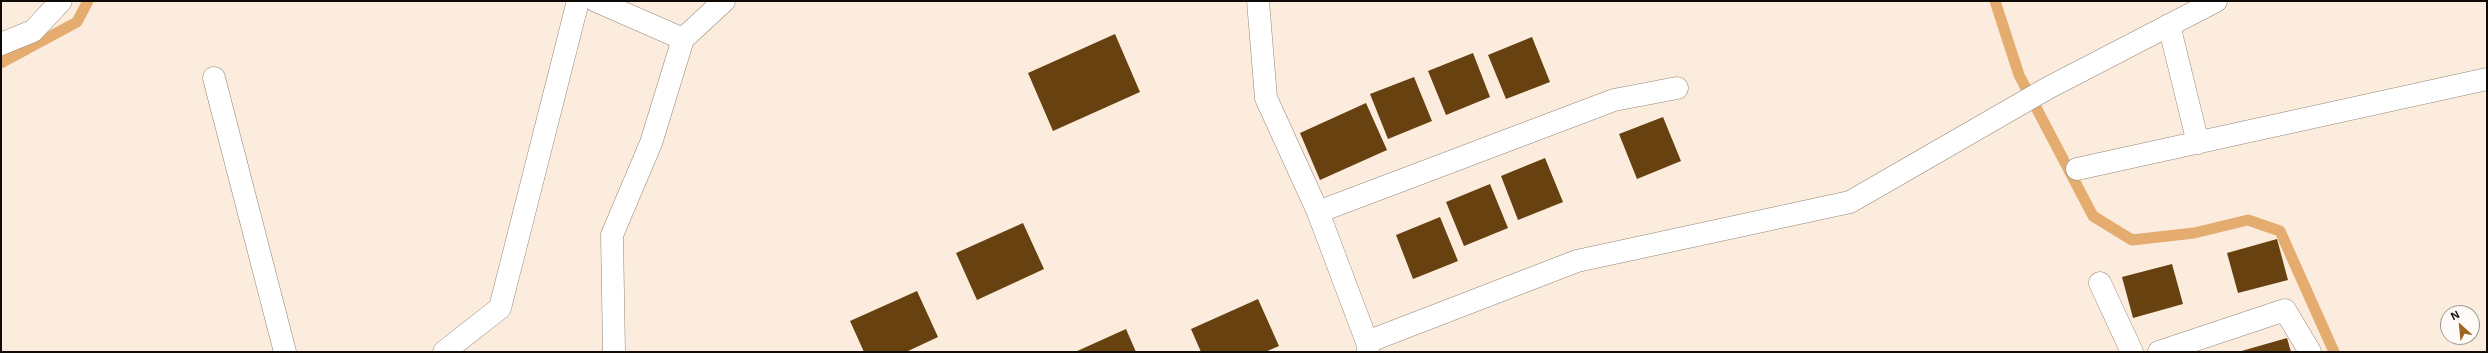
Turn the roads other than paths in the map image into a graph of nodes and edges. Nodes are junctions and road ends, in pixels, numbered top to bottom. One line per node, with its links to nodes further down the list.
1 (61, 1): 9 (street)
2 (578, 1): 19 (street)
3 (596, 1): 8 (street)
4 (724, 1): 8 (street)
5 (1258, 1): 15 (street)
6 (2216, 1): 7 (street)
7 (2169, 25): 13 (street); 17 (street)
8 (683, 39): 20 (street)
9 (1, 44)
10 (214, 78): 18 (street)
11 (2487, 79): 13 (street)
12 (1677, 88): 15 (street)
13 (2198, 143): 14 (street)
14 (2077, 169)
15 (1318, 212): 17 (street)
16 (2100, 283): 21 (street)
17 (1368, 347)
18 (285, 352)
19 (444, 352)
20 (614, 352)
21 (2132, 352)
22 (2159, 352): 23 (street)
23 (2310, 352)

